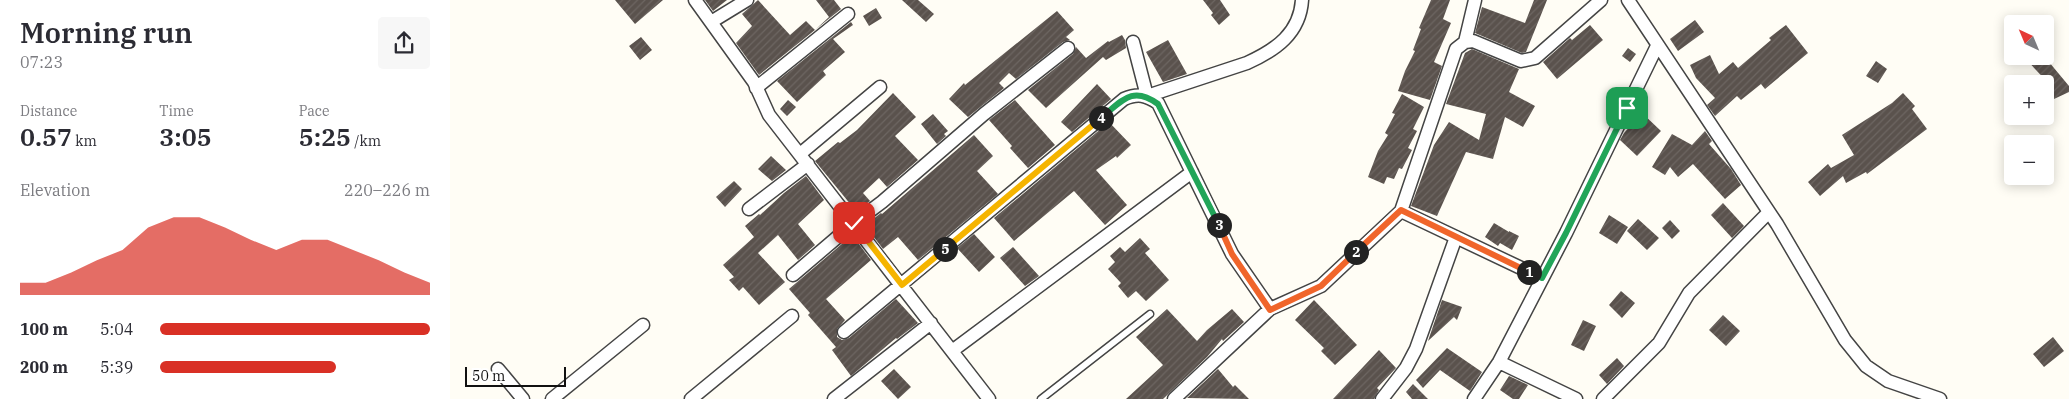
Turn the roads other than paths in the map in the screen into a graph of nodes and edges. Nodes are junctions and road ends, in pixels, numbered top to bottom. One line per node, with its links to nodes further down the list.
1 (695, 0): 8 (street)
2 (747, 0): 8 (street)
3 (1302, 0): 15 (street)
4 (1475, 0): 10 (street)
5 (1601, 0): 10 (street)
6 (1628, 0): 11 (street)
7 (848, 14): 14 (street)
8 (711, 22): 14 (street)
9 (1133, 42): 15 (street)
10 (1464, 42): 19 (street)
11 (1657, 46): 20 (street); 24 (street)
12 (1068, 48): 21 (street)
13 (880, 87): 16 (street)
14 (756, 88): 16 (street)
15 (1147, 96): 17 (street); 25 (street)
16 (804, 159): 18 (street); 21 (street)
17 (1192, 172): 26 (street); 32 (street)
18 (749, 209)
19 (1401, 210): 22 (street); 26 (street)
20 (1769, 212): 35 (street); 46 (street)
21 (854, 223): 23 (street); 25 (street)
22 (1456, 237): 24 (street); 43 (street)
23 (793, 275)
24 (1542, 278): 33 (street)
25 (902, 285): 29 (street); 31 (street)
26 (1270, 310): 42 (street)
27 (1150, 314): 41 (lane)
28 (792, 316): 38 (street)
29 (930, 323): 32 (street); 39 (street)
30 (642, 325): 37 (street)
31 (844, 332)
32 (952, 351): 40 (street)
33 (1498, 362): 44 (street); 45 (street)
34 (498, 369): 36 (street)
35 (1914, 395): 47 (street)
36 (523, 399)
37 (552, 399)
38 (691, 399)
39 (834, 399)
40 (988, 399)
41 (1041, 399)
42 (1174, 399)
43 (1382, 399)
44 (1474, 399)
45 (1576, 399)
46 (1603, 399)
47 (1940, 399)

